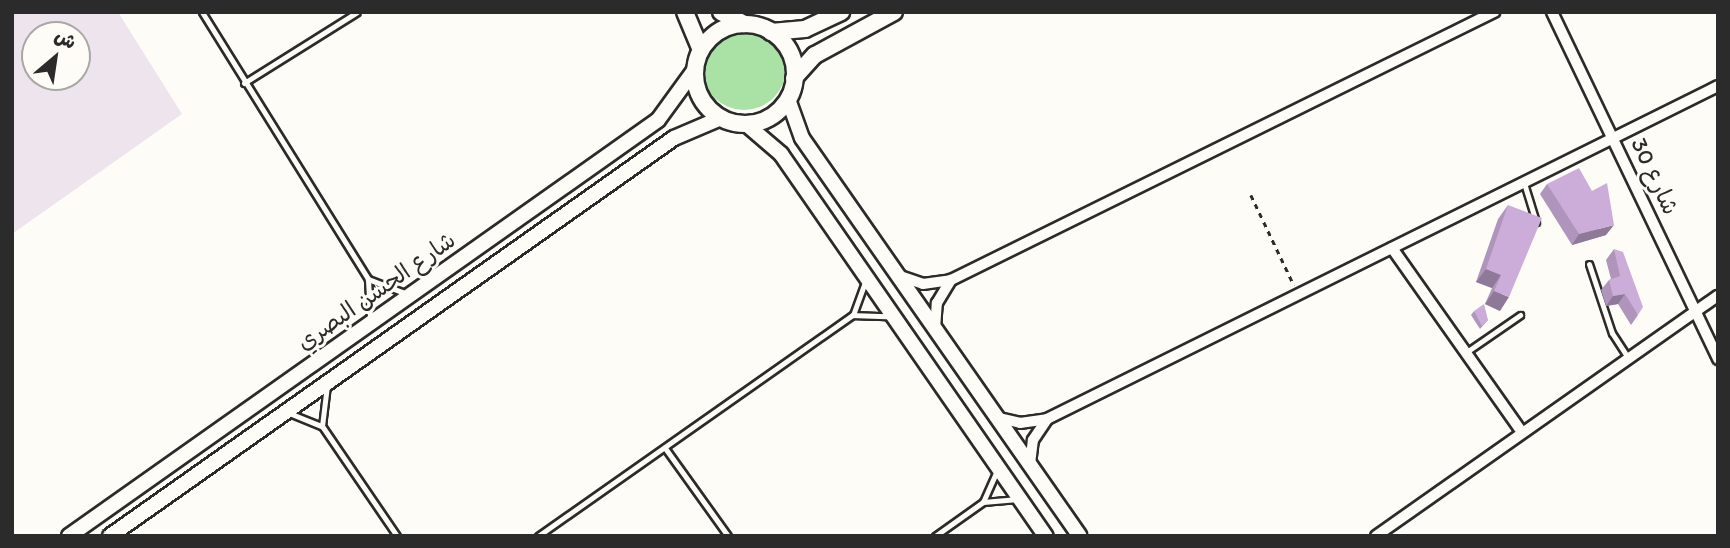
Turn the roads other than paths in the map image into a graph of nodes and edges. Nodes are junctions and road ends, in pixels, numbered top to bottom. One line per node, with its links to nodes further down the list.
1 (202, 12): 14 (lane)
2 (357, 12): 14 (lane)
3 (685, 12): 11 (main road)
4 (721, 12): 9 (main road)
5 (841, 12): 10 (main road)
6 (894, 12): 13 (main road)
7 (1494, 12): 27 (street)
8 (1552, 12): 19 (street, شارع 30)
9 (747, 24): 10 (main road); 11 (main road)
10 (771, 32): 13 (main road)
11 (701, 50): 12 (main road)
12 (695, 69): 17 (main road); 28 (street, شارع الحسن البصري)
13 (794, 78): 16 (main road)
14 (244, 83): 26 (lane)
15 (1718, 86): 19 (street)
16 (788, 99): 18 (main road); 25 (street)
17 (721, 118): 18 (main road); 39 (street, شارع الحسن البصري)
18 (746, 124): 24 (street)
19 (1615, 138): 20 (street); 30 (street, شارع 30)
20 (1524, 183): 21 (lane); 22 (street)
21 (1536, 230)
22 (1392, 248): 36 (street); 42 (street)
23 (1589, 264): 37 (lane)
24 (865, 272): 31 (lane); 33 (street)
25 (896, 275): 27 (street); 35 (street)
26 (368, 279): 28 (lane); 34 (lane)
27 (951, 280): 35 (street)
28 (412, 294): 34 (street, شارع الحسن البصري)
29 (1718, 296): 30 (street)
30 (1695, 312): 37 (street); 38 (street, شارع 30)
31 (853, 315): 33 (lane); 45 (lane)
32 (1520, 315): 36 (lane)
33 (898, 318): 46 (street)
34 (368, 325): 52 (street, شارع الحسن البصري)
35 (936, 330): 41 (street)
36 (1465, 352): 44 (street)
37 (1628, 358): 44 (street)
38 (1718, 359)
39 (329, 382): 40 (street, شارع الحسن البصري); 43 (lane)
40 (285, 412): 43 (lane); 51 (street, شارع الحسن البصري)
41 (993, 416): 42 (street); 47 (street)
42 (1047, 419): 47 (street)
43 (322, 426): 53 (lane)
44 (1522, 432): 59 (street)
45 (665, 448): 50 (lane); 55 (lane)
46 (998, 466): 48 (street); 49 (lane)
47 (1030, 466): 58 (street)
48 (1022, 501): 49 (lane); 57 (street)
49 (984, 502): 56 (lane)
50 (546, 533): 54 (lane)
51 (111, 535)
52 (69, 536)
53 (397, 536)
54 (538, 536)
55 (728, 536)
56 (935, 536)
57 (1046, 536)
58 (1080, 536)
59 (1376, 536)

